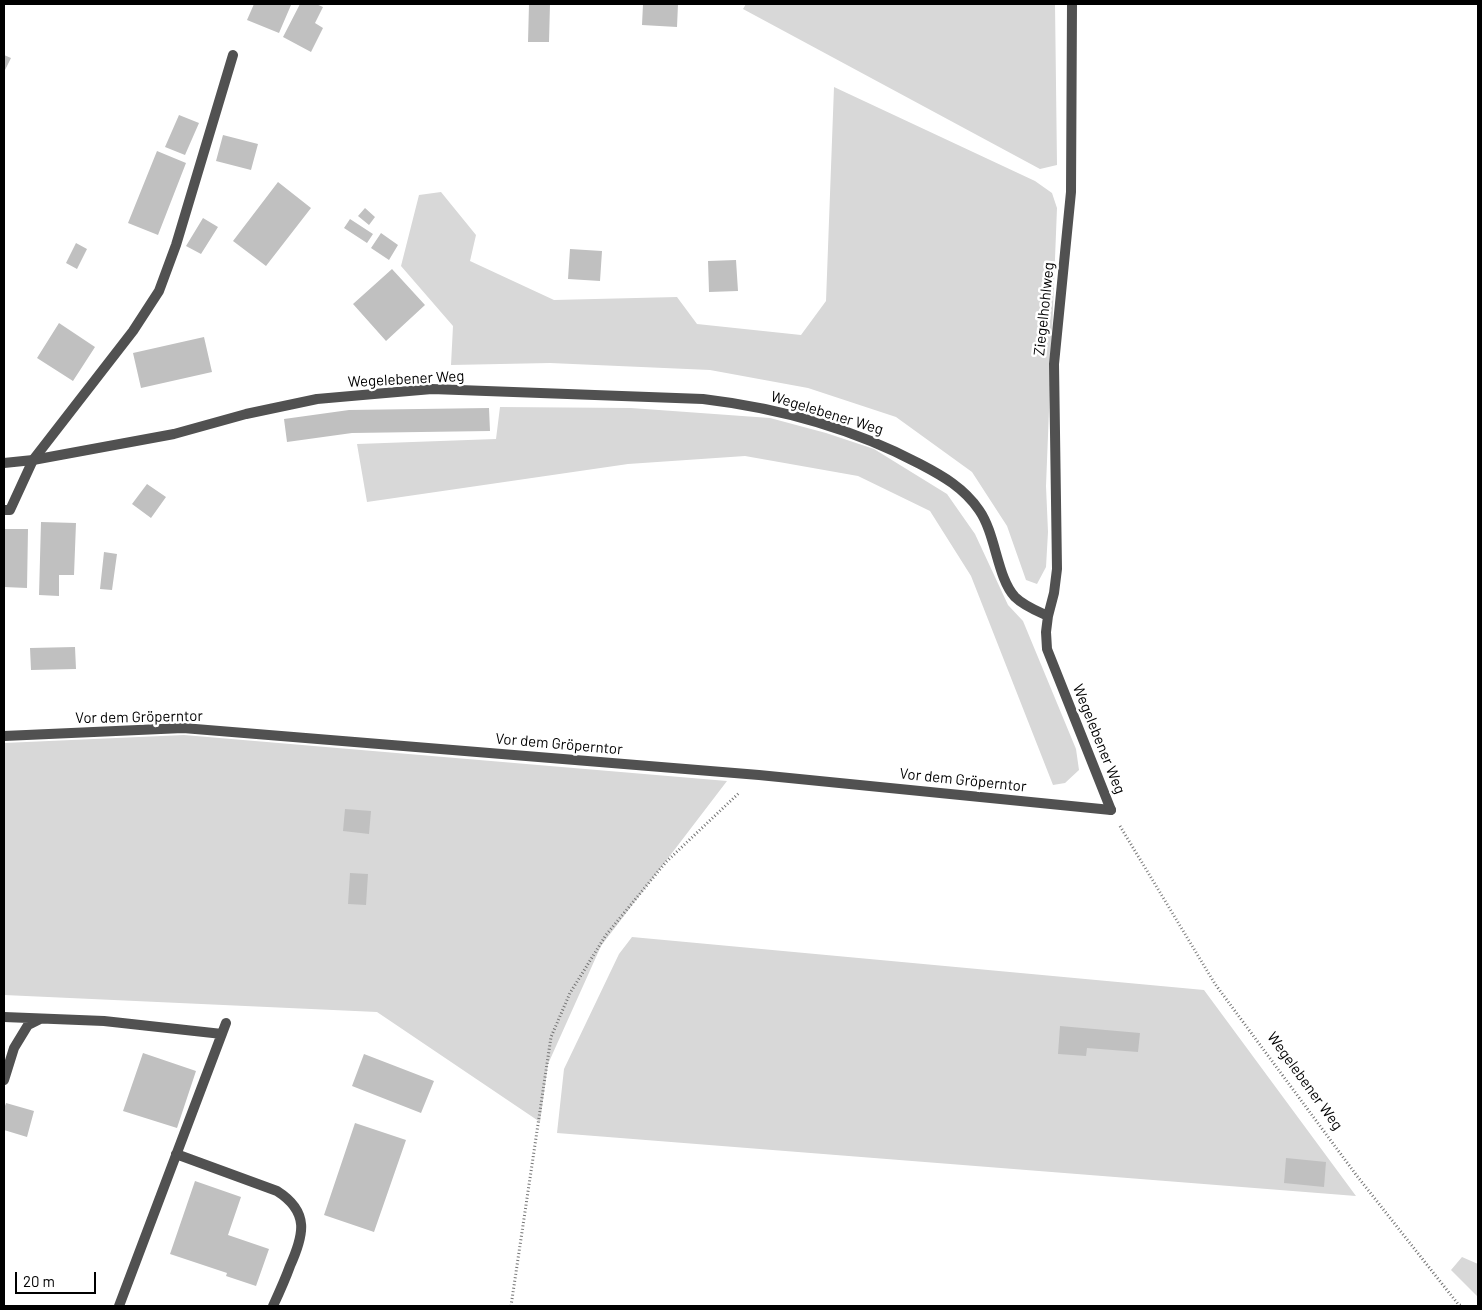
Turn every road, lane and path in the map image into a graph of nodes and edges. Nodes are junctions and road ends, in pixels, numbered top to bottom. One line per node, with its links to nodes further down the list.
1 (1072, 4): 6 (street, Ziegelhohlweg)
2 (233, 55): 3 (street)
3 (33, 460): 4 (street, Wegelebener Weg); 5 (street); 6 (street, Wegelebener Weg)
4 (4, 463)
5 (4, 510)
6 (1048, 616): 9 (street, Wegelebener Weg)
7 (4, 736): 8 (street, Vor dem Gröperntor)
8 (759, 775): 9 (street, Vor dem Gröperntor); 18 (path)
9 (1111, 810): 19 (path, Wegelebener Weg)
10 (4, 1017): 11 (street)
11 (41, 1018): 13 (street); 14 (street)
12 (226, 1023): 13 (street)
13 (222, 1034): 15 (street)
14 (4, 1080)
15 (176, 1154): 16 (street); 17 (street)
16 (119, 1306)
17 (273, 1306)
18 (511, 1306)
19 (1462, 1306)

